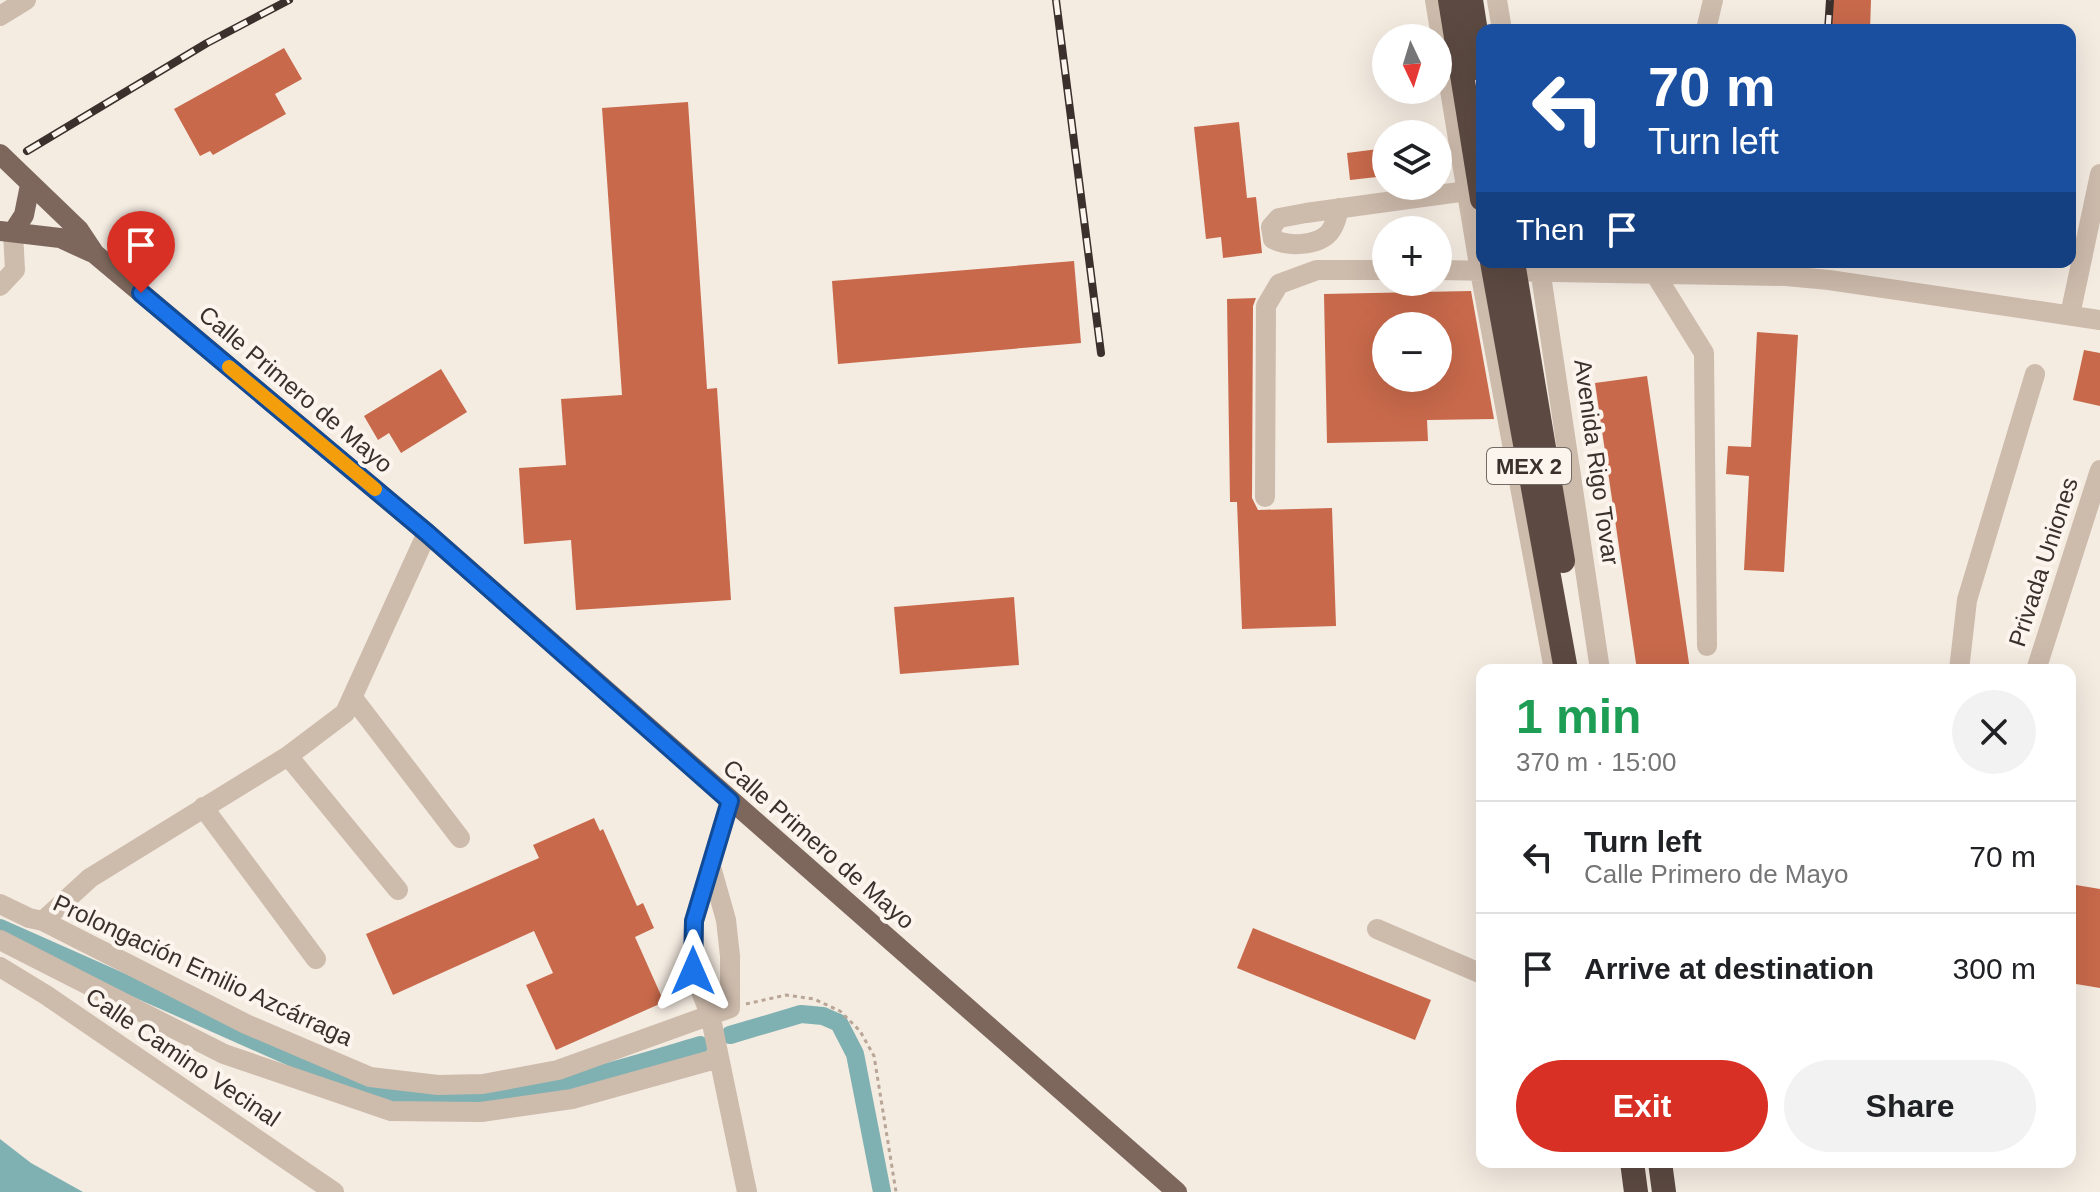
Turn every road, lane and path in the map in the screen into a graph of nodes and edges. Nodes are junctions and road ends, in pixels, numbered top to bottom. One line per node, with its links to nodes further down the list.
1 (26, 0): 7 (street)
2 (1435, 0): 14 (street)
3 (1450, 0): 14 (highway)
4 (1471, 0): 10 (highway)
5 (1497, 0): 8 (street)
6 (1713, 0): 9 (street)
7 (0, 16)
8 (1501, 24)
9 (1707, 24)
10 (1476, 32)
11 (0, 154): 13 (main road, Calle Primero de Mayo)
12 (2100, 174): 28 (street)
13 (30, 185): 16 (main road); 17 (main road, Calle Primero de Mayo)
14 (1474, 195): 15 (street)
15 (1339, 208)
16 (7, 232): 17 (main road, Calle Primero de Mayo); 26 (street)
17 (95, 254): 34 (main road, Calle Primero de Mayo)
18 (1476, 267): 24 (street)
19 (1486, 268): 30 (street)
20 (1486, 268): 37 (highway, MEX 2, bridge)
21 (1514, 268): 38 (highway, Avenida Rigo Tovar / MEX 2, bridge)
22 (1540, 268): 27 (street, Avenida Rigo Tovar)
23 (1655, 268): 28 (street); 35 (street)
24 (1452, 269)
25 (1372, 270): 33 (street)
26 (0, 286)
27 (1547, 311): 30 (street); 39 (street, Avenida Rigo Tovar)
28 (2070, 315): 29 (street)
29 (2100, 320)
30 (1490, 327): 36 (street)
31 (2035, 374): 40 (street)
32 (2100, 470): 41 (street, Privada Uniones)
33 (1265, 497)
34 (427, 533): 42 (street); 44 (main road, Calle Primero de Mayo)
35 (1707, 646)
36 (1553, 664)
37 (1565, 664)
38 (1580, 664)
39 (1599, 664)
40 (1960, 664)
41 (2038, 664)
42 (353, 698): 43 (street); 46 (street)
43 (288, 756): 45 (street); 48 (street)
44 (730, 801): 47 (street); 64 (main road, Calle Primero de Mayo)
45 (203, 807): 50 (street); 53 (street)
46 (460, 838)
47 (711, 867): 56 (street); 57 (street)
48 (398, 890)
49 (0, 904): 50 (street, Prolongación Emilio Azcárraga)
50 (43, 921): 57 (street, Prolongación Emilio Azcárraga)
51 (1377, 929): 55 (street)
52 (0, 940): 58 (street)
53 (316, 959)
54 (0, 967): 61 (street, Calle Camino Vecinal)
55 (1476, 971)
56 (730, 1008): 57 (street, Prolongación Emilio Azcárraga); 63 (path)
57 (710, 1014): 58 (street)
58 (719, 1058): 62 (street)
59 (1633, 1168): 65 (highway)
60 (1661, 1168): 66 (highway)
61 (334, 1192)
62 (747, 1192)
63 (896, 1192)
64 (1177, 1192)
65 (1636, 1192)
66 (1664, 1192)

